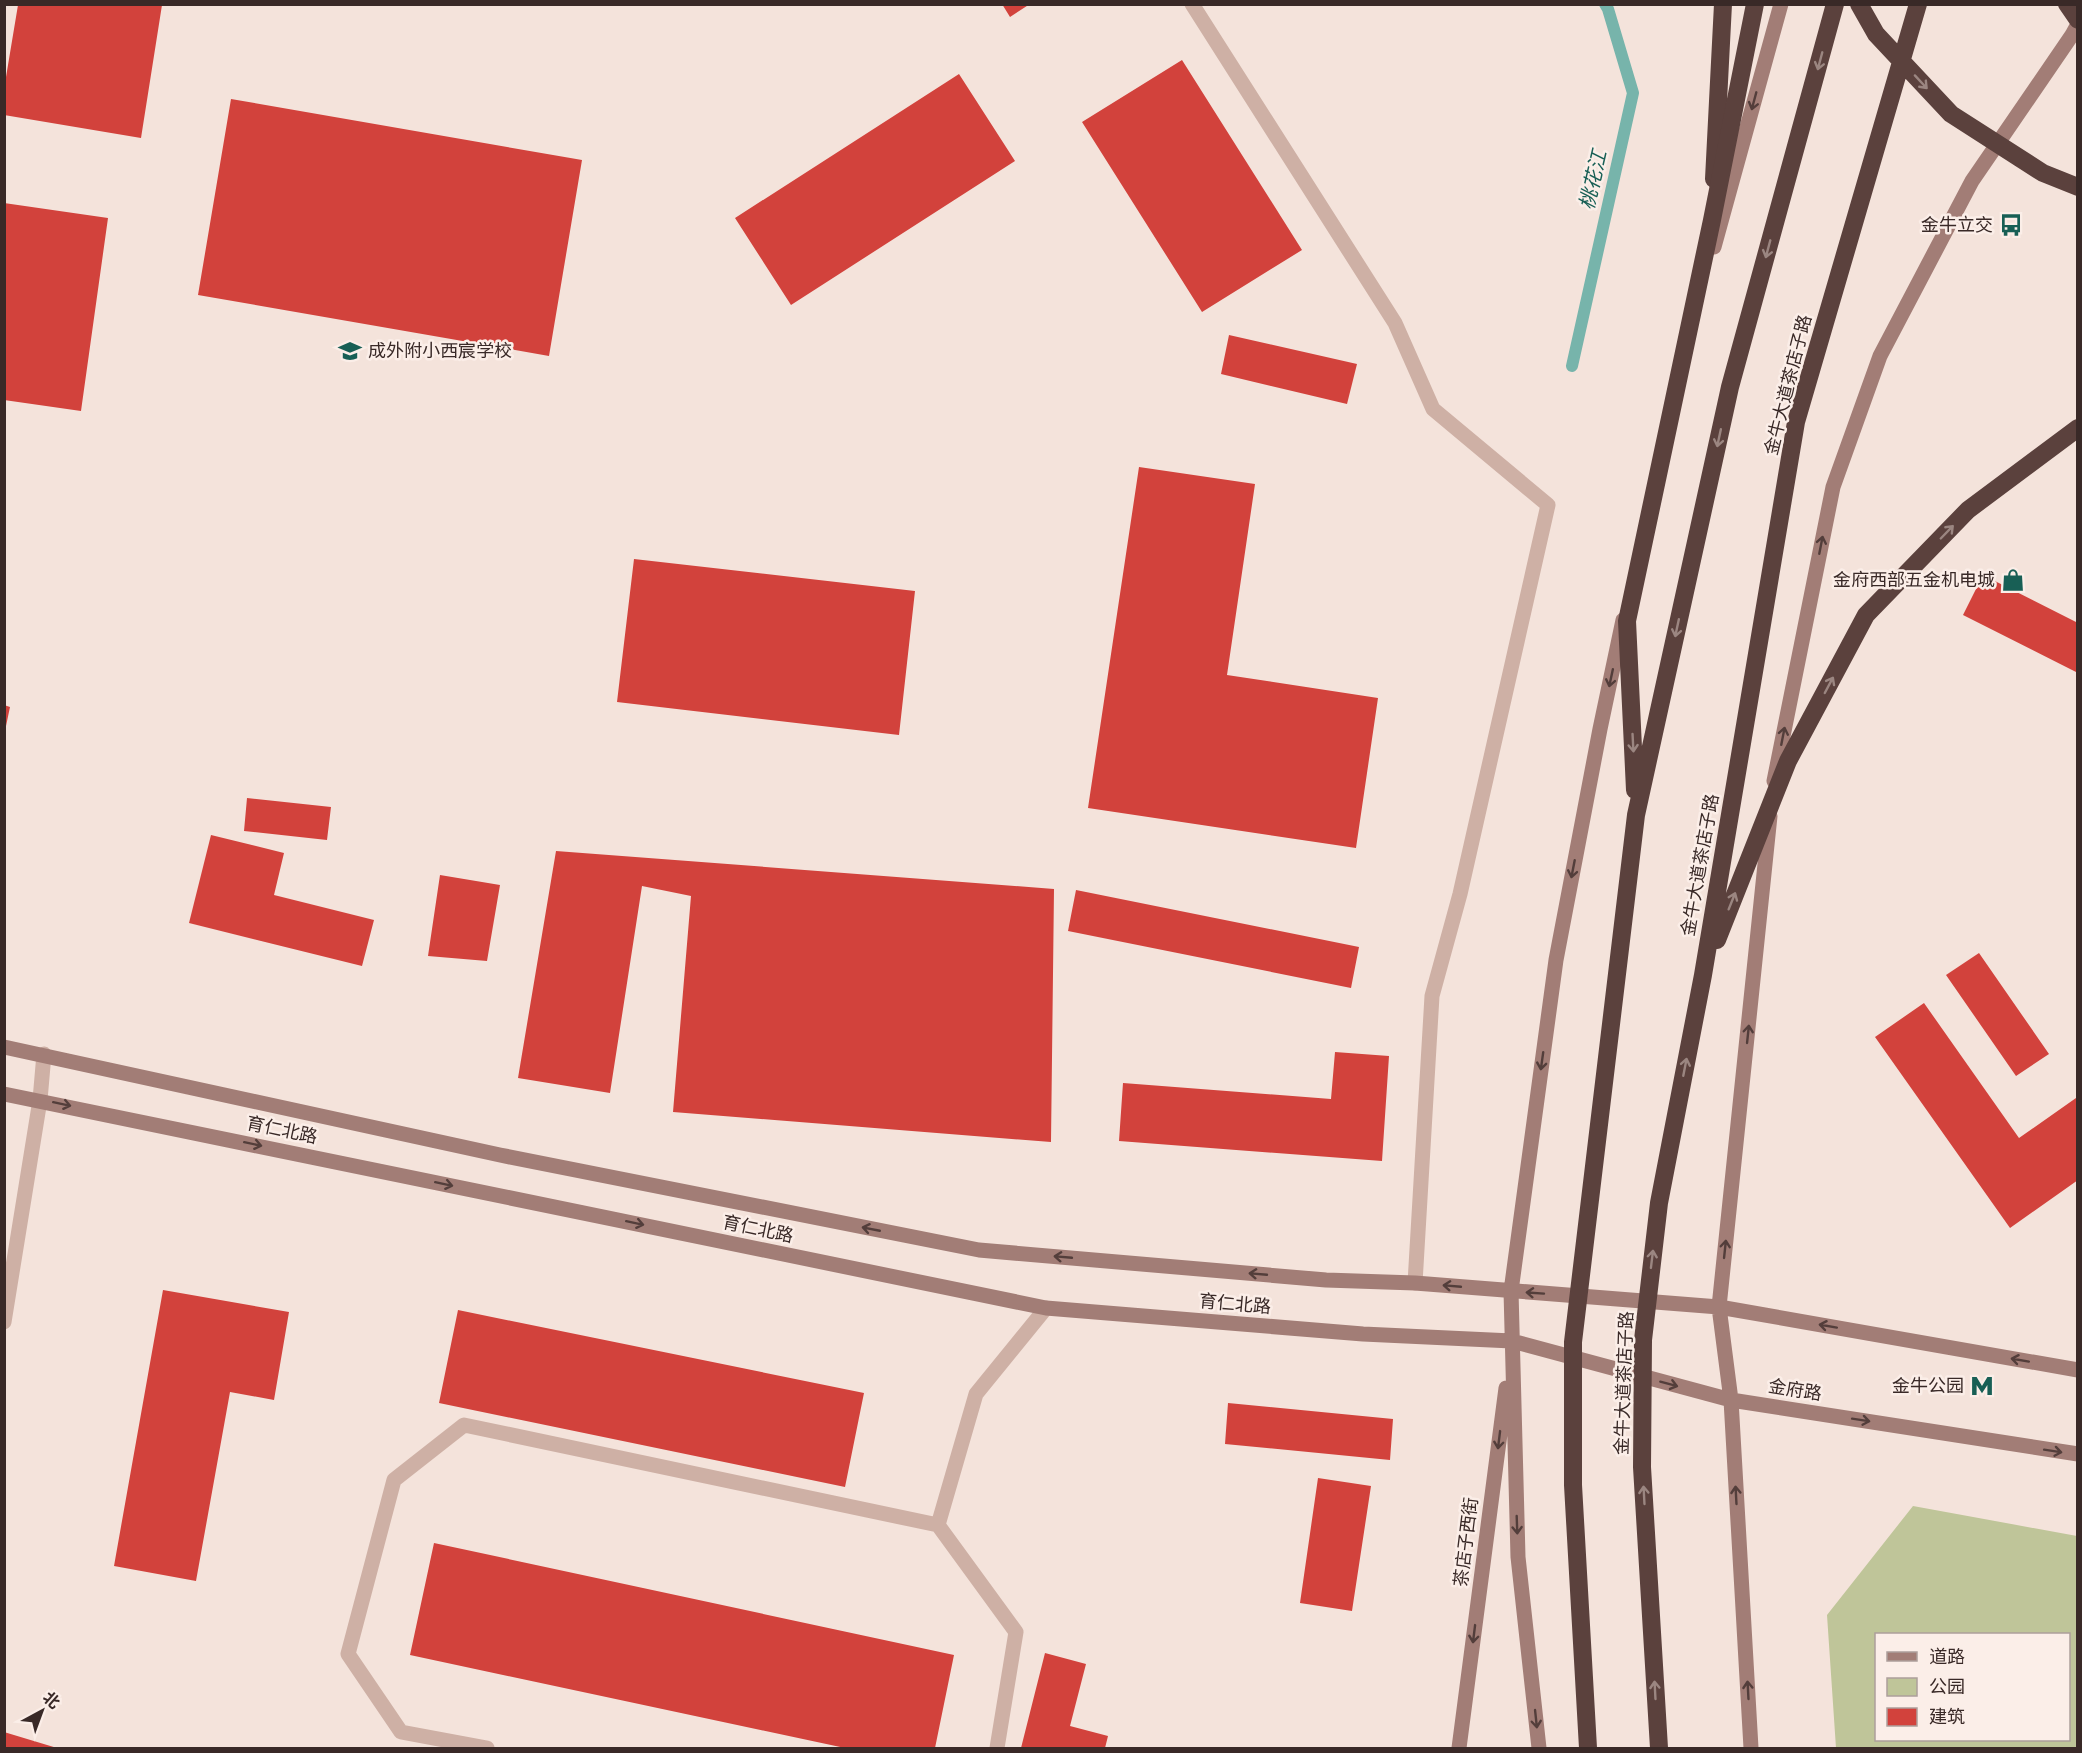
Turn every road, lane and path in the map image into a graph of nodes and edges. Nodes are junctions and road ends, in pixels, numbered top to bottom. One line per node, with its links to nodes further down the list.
1 (1192, 4): 19 (street)
2 (1723, 4): 11 (highway, bridge)
3 (1755, 4): 11 (highway, bridge)
4 (1781, 4): 20 (main road, one-way to 20)
5 (1835, 4): 13 (highway, one-way to 13, bridge)
6 (1859, 4): 10 (highway, one-way to 10, bridge)
7 (1918, 4): 14 (highway, 金牛大道茶店子路, bridge)
8 (2067, 4): 9 (highway)
9 (2078, 22): 21 (main road, one-way to 9)
10 (2078, 187)
11 (1712, 220): 13 (highway, one-way to 13, bridge)
12 (2078, 428): 14 (highway, one-way to 12, bridge)
13 (1636, 815): 33 (highway, bridge)
14 (1703, 975): 34 (highway, 金牛大道茶店子路, one-way to 14, bridge)
15 (4, 1047): 16 (main road)
16 (44, 1054): 18 (street); 19 (main road, one-way to 16)
17 (4, 1094): 18 (main road, 育仁北路)
18 (40, 1100): 22 (main road, 育仁北路, one-way to 22); 23 (street)
19 (1415, 1283): 20 (main road, one-way to 19)
20 (1510, 1291): 21 (main road, one-way to 20); 24 (main road)
21 (1719, 1307): 25 (main road, one-way to 21); 26 (main road)
22 (1046, 1308): 24 (main road, 育仁北路); 28 (street)
23 (4, 1322)
24 (1512, 1341): 26 (main road, 金府路, one-way to 26); 31 (main road, 茶店子西街, one-way to 31); 32 (main road, one-way to 32)
25 (2078, 1370)
26 (1731, 1400): 27 (main road, 金府路, one-way to 27); 35 (main road, one-way to 26)
27 (2078, 1454)
28 (938, 1525): 29 (street); 30 (street)
29 (487, 1749)
30 (997, 1749)
31 (1459, 1749)
32 (1539, 1749)
33 (1588, 1749)
34 (1659, 1749)
35 (1751, 1749)

